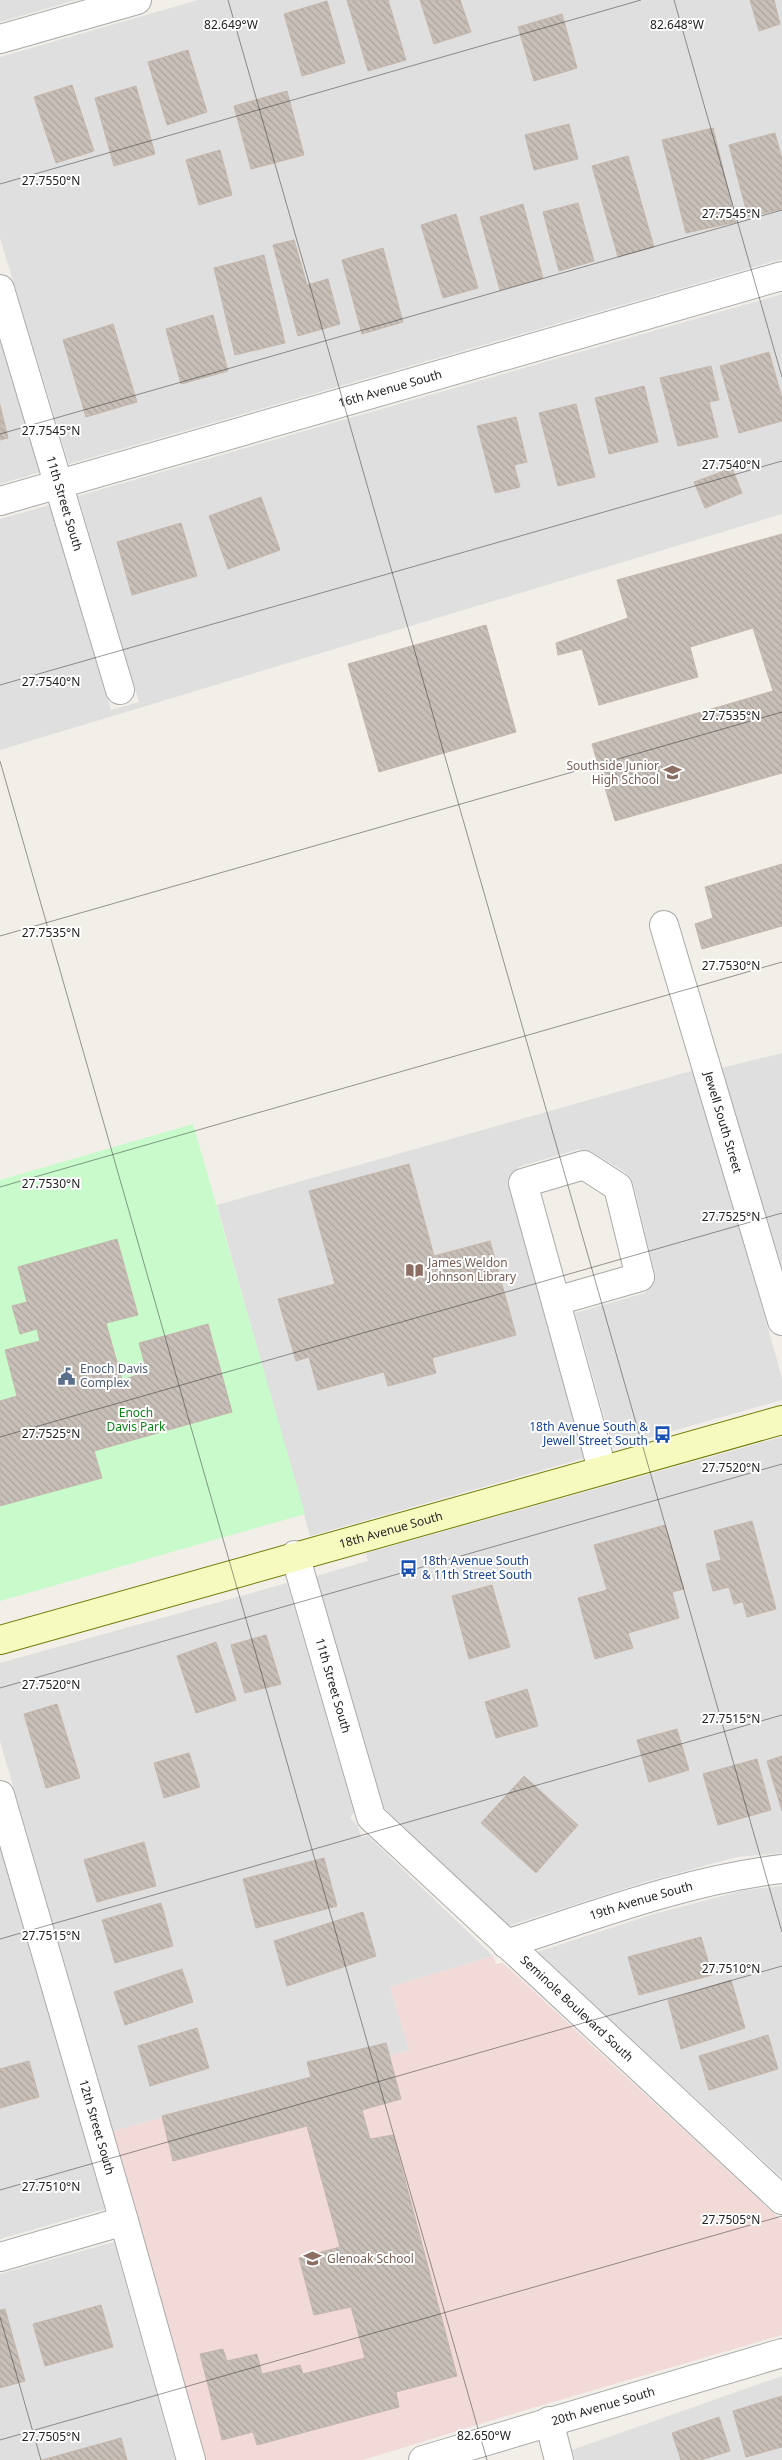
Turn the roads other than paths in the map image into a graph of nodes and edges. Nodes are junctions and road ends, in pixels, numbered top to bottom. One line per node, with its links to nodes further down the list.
1 (137, 0): 2 (street)
2 (0, 39)
3 (782, 276): 5 (street, 16th Avenue South)
4 (0, 289): 5 (street, 11th Street South)
5 (59, 484): 6 (street, 16th Avenue South); 7 (street, 11th Street South)
6 (0, 502)
7 (120, 690)
8 (664, 925): 10 (street, Jewell South Street)
9 (556, 1301): 9 (street); 12 (street)
10 (782, 1320)
11 (782, 1420): 12 (street, 18th Avenue South)
12 (602, 1469): 13 (street, 18th Avenue South)
13 (294, 1555): 14 (street, 18th Avenue South); 16 (street, 11th Street South)
14 (0, 1640)
15 (0, 1795): 20 (street, 12th Street South)
16 (371, 1817): 18 (street, Seminole Boulevard South)
17 (782, 1870): 18 (street, 19th Avenue South)
18 (506, 1944): 19 (street, Seminole Boulevard South)
19 (782, 2200)
20 (124, 2221): 21 (street); 24 (street, 12th Street South)
21 (0, 2257)
22 (782, 2353): 23 (street, 20th Avenue South)
23 (549, 2421): 25 (street, 20th Avenue South); 26 (street)
24 (191, 2460)
25 (423, 2460)
26 (559, 2460)

